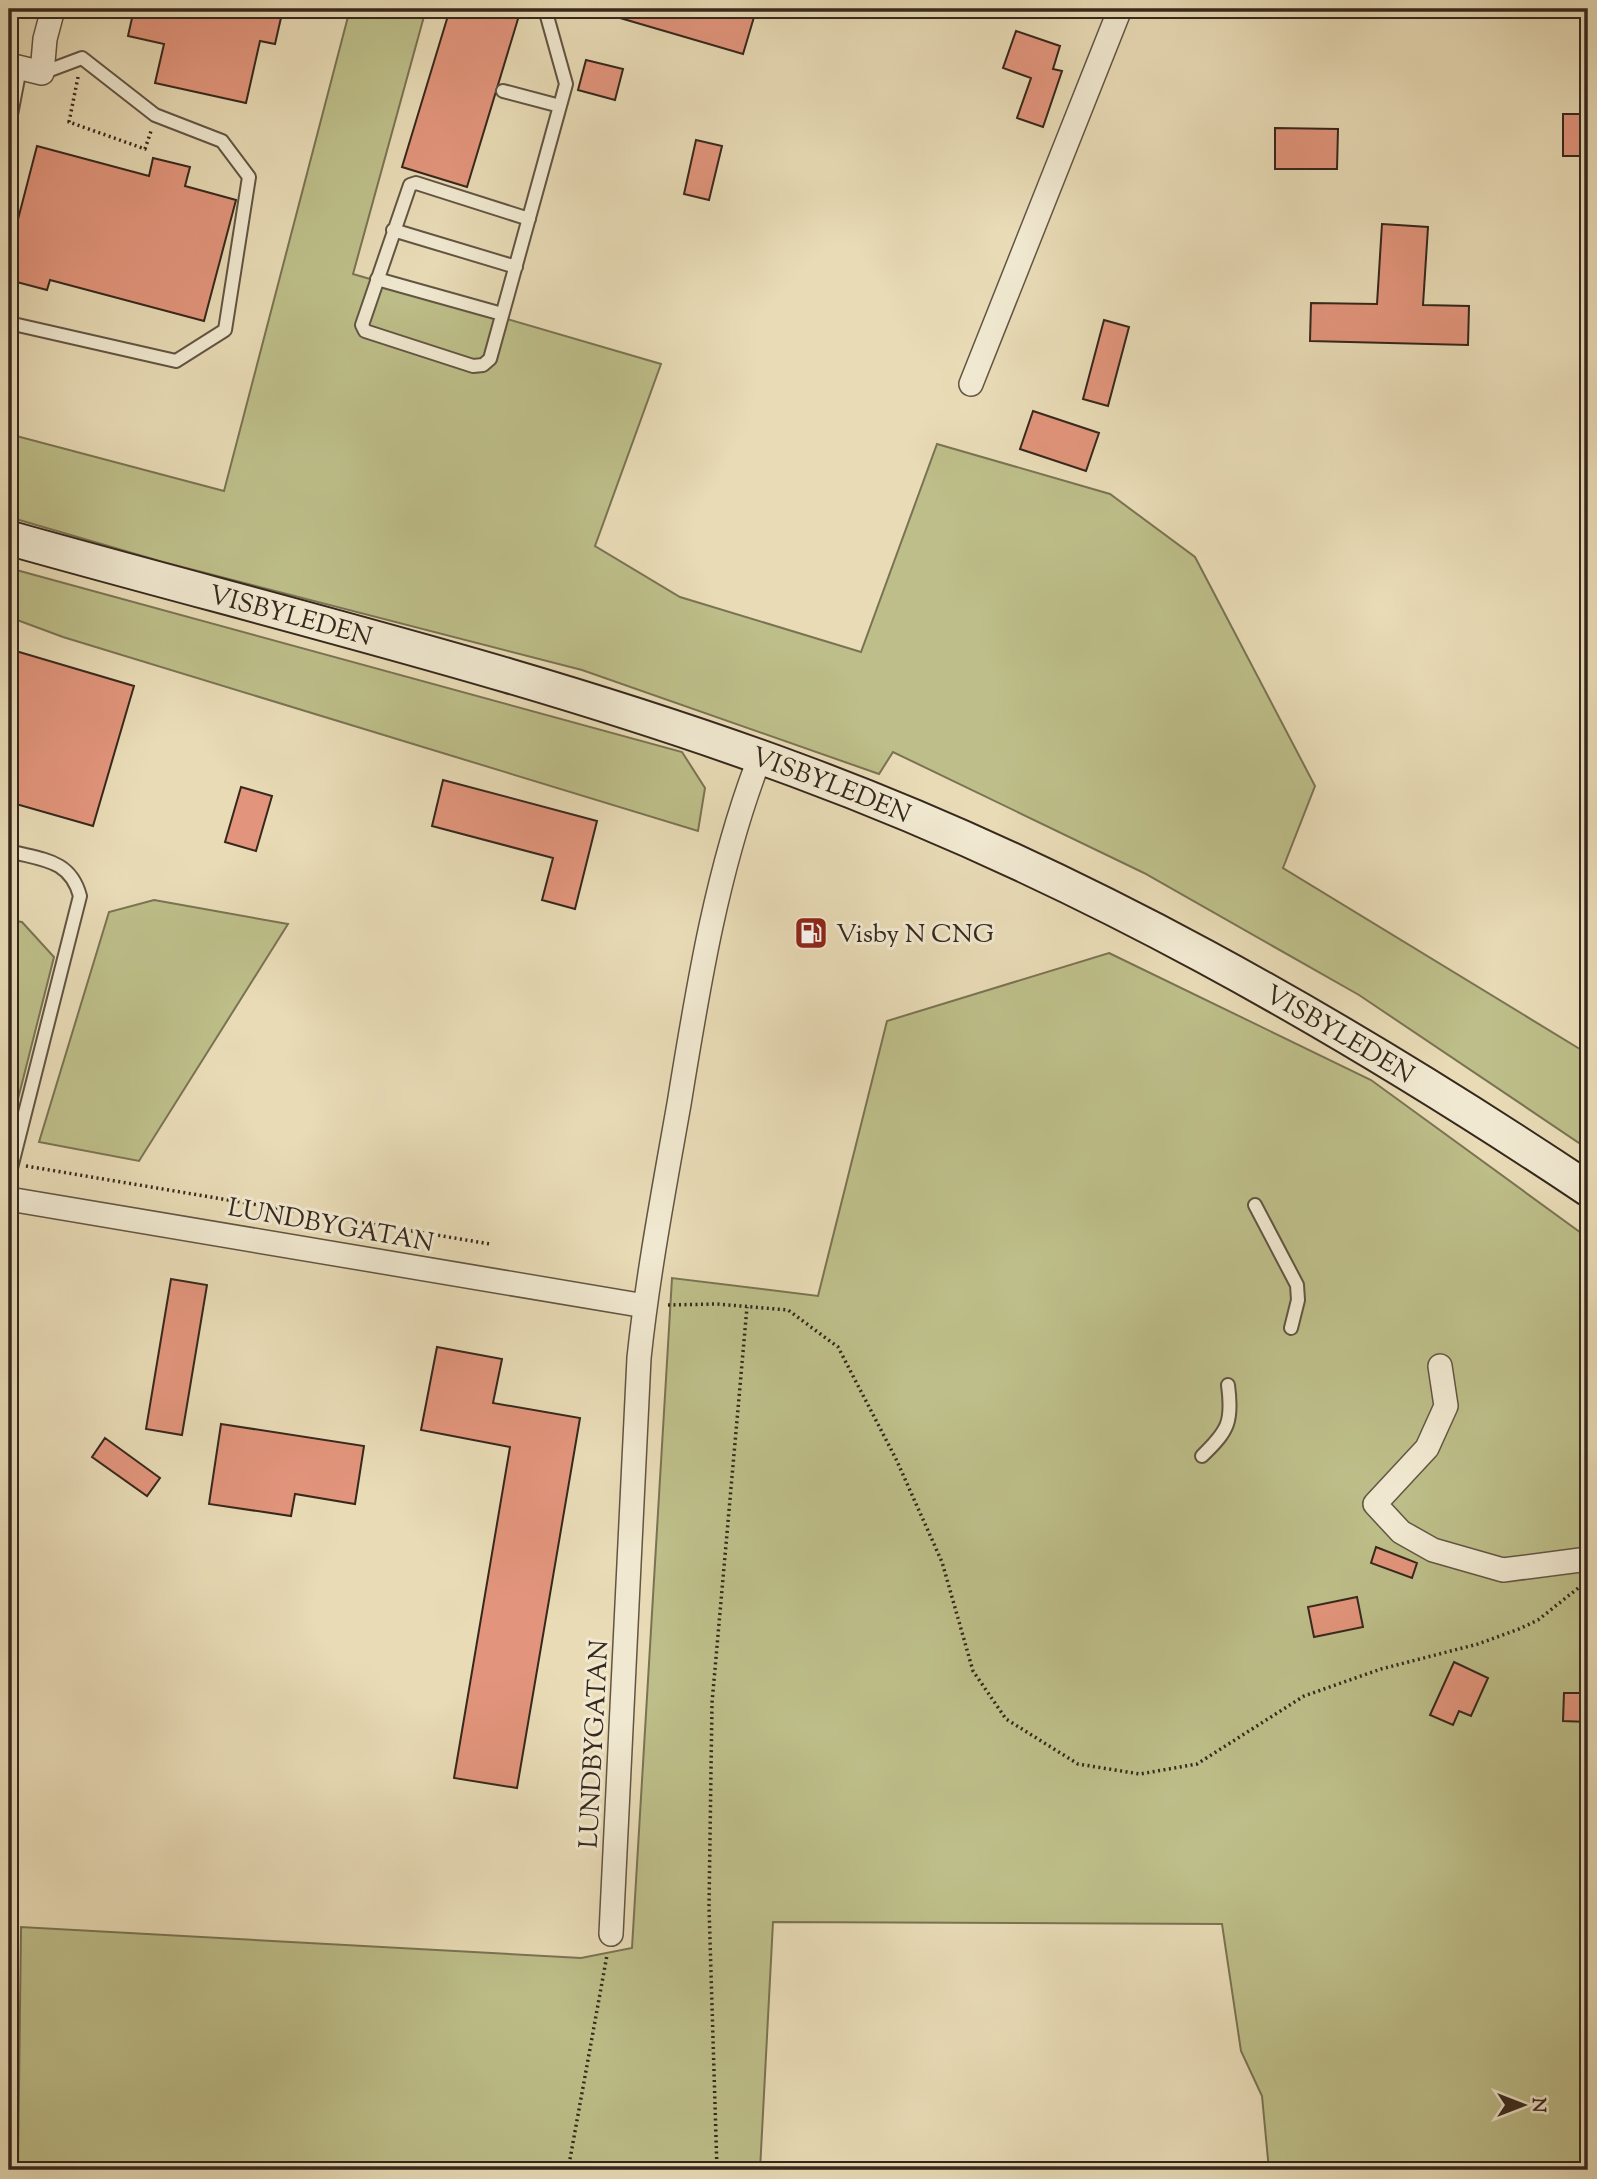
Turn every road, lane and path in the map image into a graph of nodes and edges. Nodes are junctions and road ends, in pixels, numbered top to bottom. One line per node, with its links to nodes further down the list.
1 (53, 9): 5 (street)
2 (545, 9): 7 (lane)
3 (1120, 9): 16 (street)
4 (82, 58): 5 (lane); 8 (lane); 8 (path)
5 (24, 69): 9 (lane)
6 (503, 91): 7 (lane)
7 (560, 106): 10 (lane)
8 (155, 115): 15 (lane)
9 (9, 125)
10 (529, 219): 11 (lane); 12 (lane)
11 (393, 230): 12 (lane); 13 (lane)
12 (516, 267): 14 (lane)
13 (377, 279): 14 (lane); 14 (lane)
14 (502, 314)
15 (9, 323)
16 (971, 384)
17 (9, 538): 18 (main road, VISBYLEDEN)
18 (760, 757): 21 (main road, VISBYLEDEN); 25 (street, LUNDBYGATAN)
19 (9, 850): 20 (lane)
20 (10, 1170): 24 (path)
21 (1588, 1189)
22 (9, 1199): 25 (street, LUNDBYGATAN)
23 (1255, 1205): 27 (lane)
24 (489, 1244)
25 (645, 1306): 26 (path); 33 (street, LUNDBYGATAN)
26 (747, 1307): 32 (path); 35 (path)
27 (1291, 1328)
28 (1440, 1366): 31 (street)
29 (1228, 1385): 30 (lane)
30 (1202, 1456)
31 (1588, 1559)
32 (1588, 1580)
33 (611, 1934): 34 (path)
34 (568, 2170)
35 (717, 2170)

